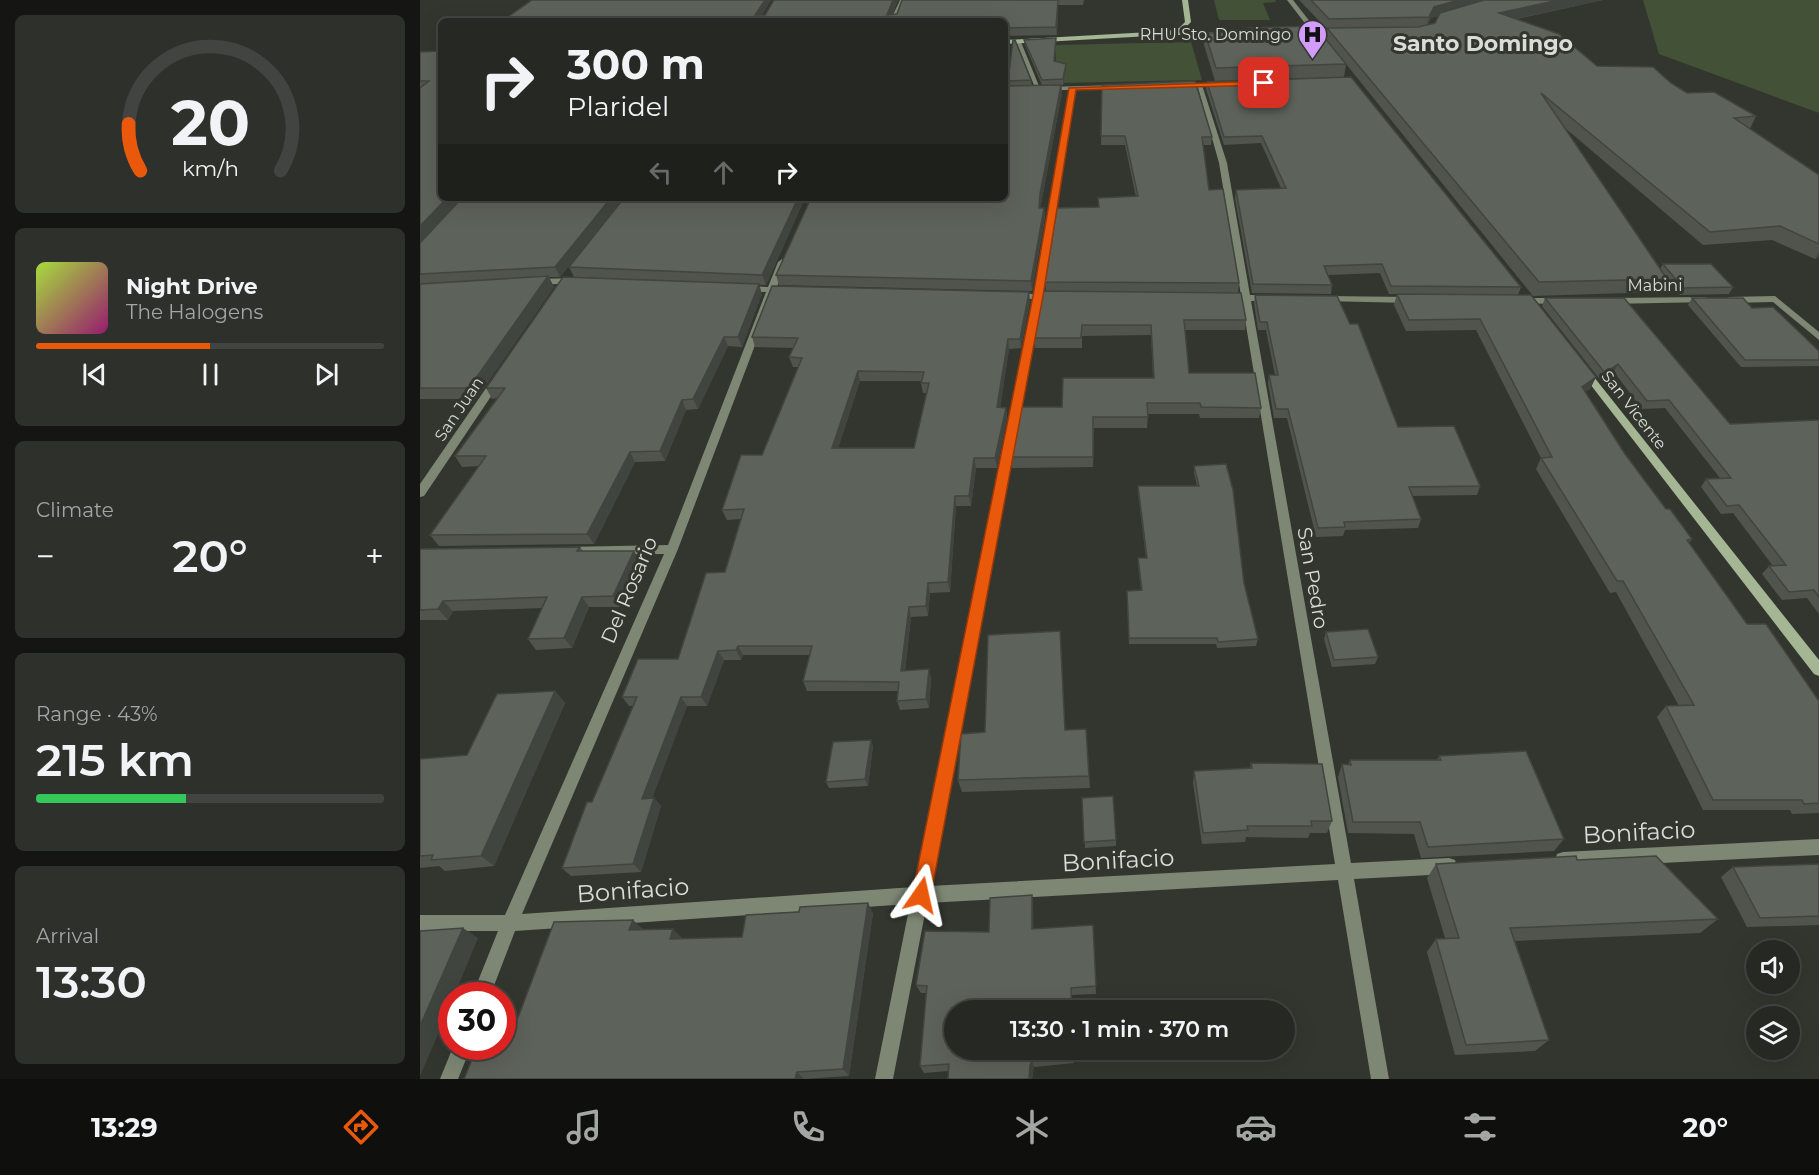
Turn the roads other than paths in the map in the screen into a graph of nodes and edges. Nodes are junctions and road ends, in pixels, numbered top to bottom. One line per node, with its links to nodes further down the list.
1 (903, 0): 4 (street)
2 (1185, 0): 5 (main road)
3 (1290, 0): 8 (street)
4 (894, 18)
5 (1167, 33): 6 (main road); 11 (main road)
6 (1224, 34)
7 (1304, 34): 8 (main road)
8 (1316, 34): 9 (street); 12 (main road)
9 (1347, 34)
10 (1008, 42): 11 (main road)
11 (1018, 42): 17 (street)
12 (1323, 43)
13 (1199, 85): 32 (street, San Pedro)
14 (1130, 87): 15 (street)
15 (1072, 88): 17 (street); 29 (street)
16 (1028, 90): 17 (street)
17 (1039, 90)
18 (788, 249): 24 (street, Del Rosario)
19 (572, 272): 20 (street)
20 (564, 281): 21 (street); 22 (street); 26 (street)
21 (587, 282)
22 (520, 283)
23 (736, 288): 24 (street)
24 (770, 290): 25 (street); 45 (street, Del Rosario)
25 (793, 290)
26 (558, 291)
27 (1522, 292): 37 (main road)
28 (1003, 296): 29 (street)
29 (1038, 296): 30 (street); 52 (street)
30 (1072, 297)
31 (1210, 298): 32 (street)
32 (1244, 298): 33 (street); 51 (street, San Pedro)
33 (1280, 298)
34 (1316, 299): 35 (street)
35 (1423, 300)
36 (1506, 301): 37 (street)
37 (1530, 301): 38 (street); 40 (main road)
38 (1565, 301)
39 (1600, 301): 41 (street, Mabini)
40 (1537, 310)
41 (1819, 337)
42 (1573, 357): 47 (main road, San Vicente)
43 (505, 368): 44 (street, San Juan)
44 (420, 493)
45 (672, 549): 46 (street); 53 (street, Del Rosario)
46 (546, 551)
47 (1819, 670)
48 (1819, 847): 49 (street, Bonifacio)
49 (1546, 861)
50 (1463, 866): 51 (street, Bonifacio)
51 (1344, 872): 52 (street, Bonifacio); 59 (street, San Pedro)
52 (921, 895): 53 (street, Bonifacio); 58 (street)
53 (510, 922): 54 (street, Bonifacio); 55 (street, Del Rosario)
54 (420, 923)
55 (487, 982)
56 (457, 1060): 57 (street)
57 (449, 1079)
58 (884, 1079)
59 (1380, 1079)

